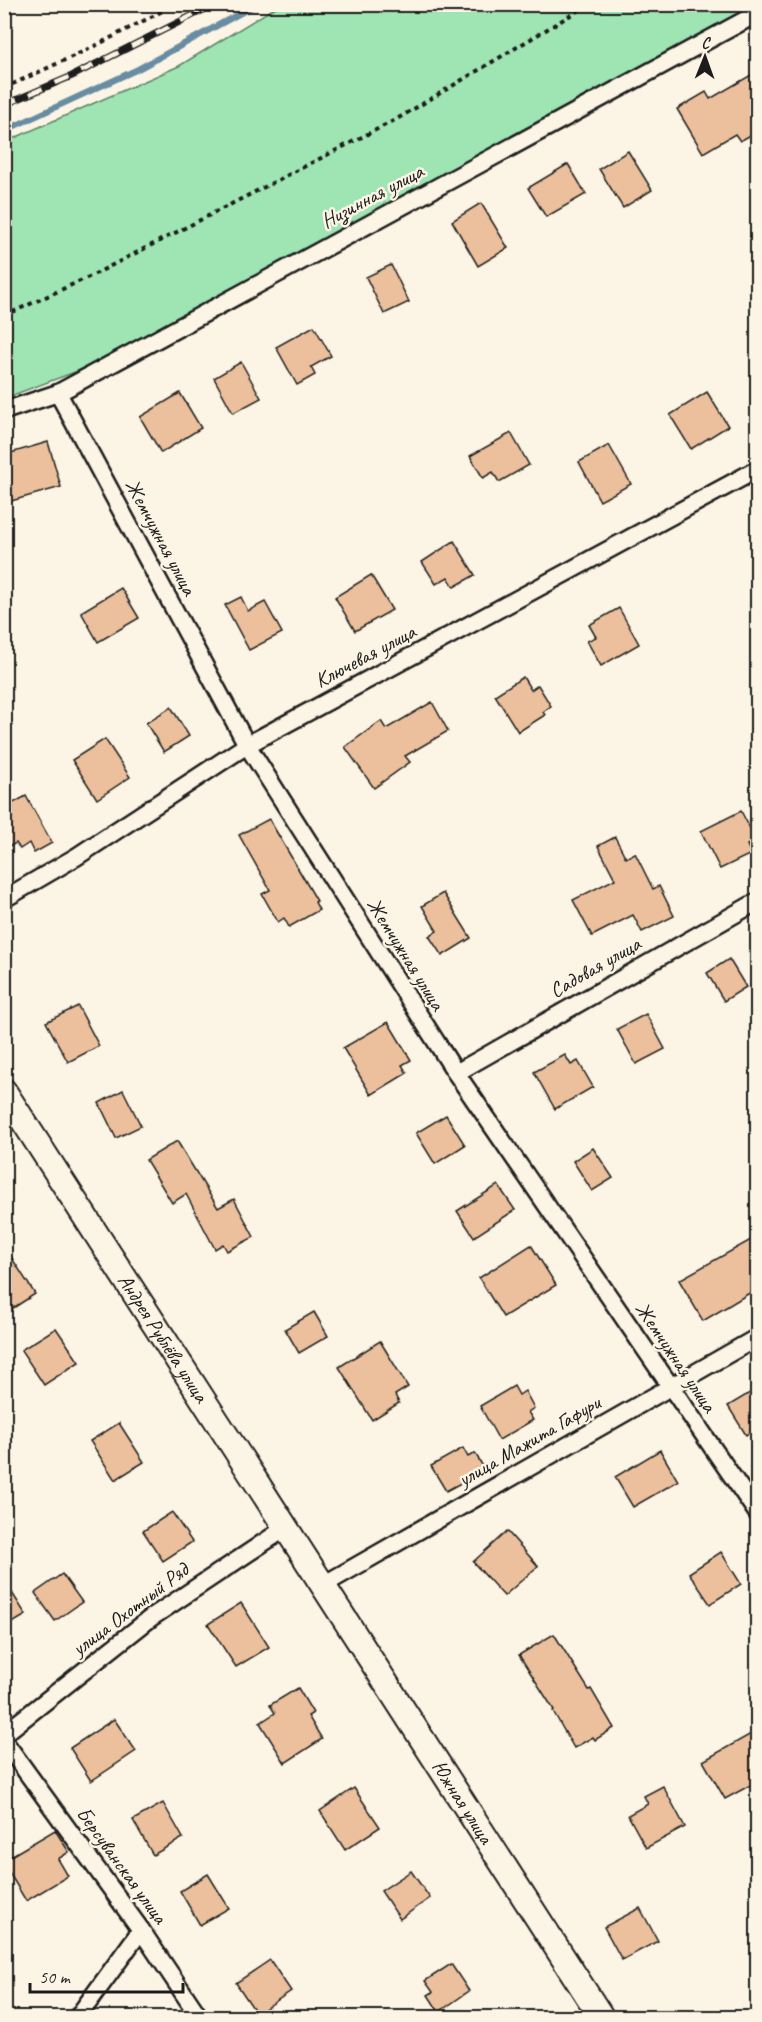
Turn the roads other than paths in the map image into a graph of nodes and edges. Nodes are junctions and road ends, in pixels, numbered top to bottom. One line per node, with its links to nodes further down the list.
1 (758, 13): 2 (street, Низинная улица)
2 (58, 393): 3 (street, Низинная улица); 5 (street, Жемчужная улица)
3 (4, 411)
4 (758, 469): 5 (street, Ключевая улица)
5 (247, 745): 6 (street, Ключевая улица); 8 (street, Жемчужная улица)
6 (4, 899)
7 (758, 901): 8 (street, Садовая улица)
8 (456, 1073): 11 (street, Жемчужная улица)
9 (4, 1090): 13 (street, Андрея Рублёва улица)
10 (758, 1337): 11 (street, улица Мажита Гафури)
11 (669, 1387): 12 (street, Жемчужная улица); 14 (street, улица Мажита Гафури)
12 (758, 1514)
13 (287, 1527): 14 (street, Андрея Рублёва улица); 15 (street, улица Охотный Ряд)
14 (323, 1585): 20 (street, Южная улица)
15 (4, 1734)
16 (4, 1741): 17 (street, Берсуванская улица)
17 (141, 1929): 18 (street); 19 (street, Берсуванская улица)
18 (77, 2018)
19 (200, 2018)
20 (602, 2018)

